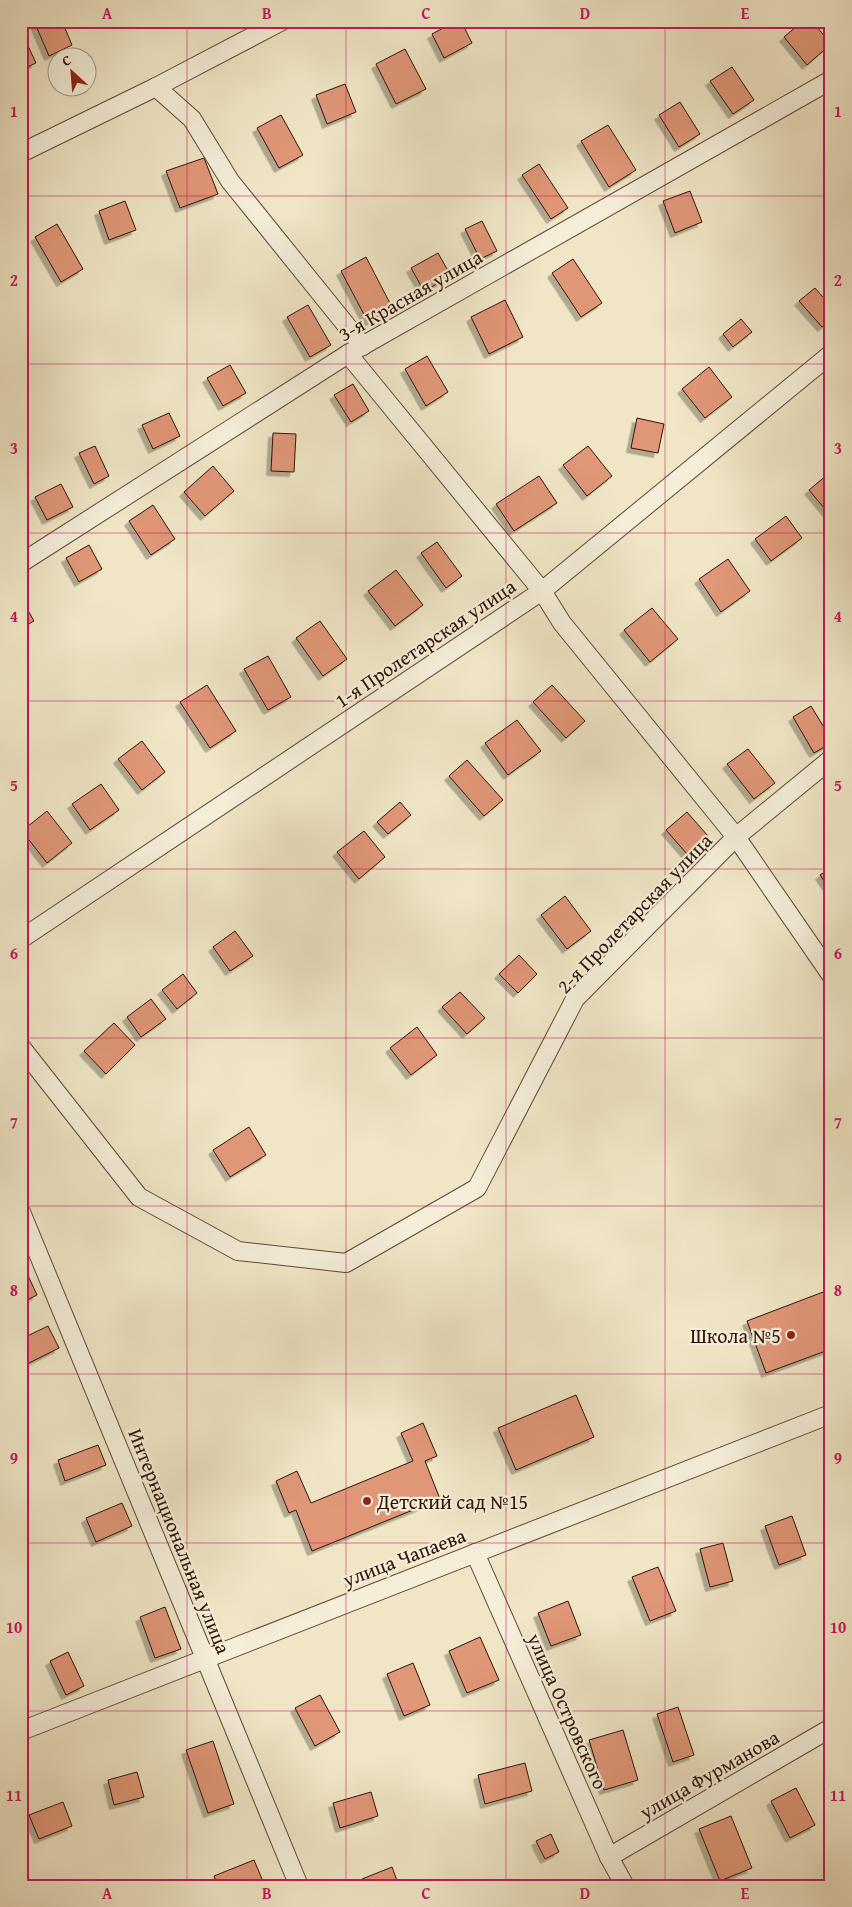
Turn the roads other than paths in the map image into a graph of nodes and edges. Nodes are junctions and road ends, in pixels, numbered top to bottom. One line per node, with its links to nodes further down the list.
1 (282, 21): 3 (street)
2 (831, 80): 5 (street, 3-я Красная улица)
3 (156, 87): 4 (street); 5 (street)
4 (21, 153)
5 (356, 350): 7 (street, 3-я Красная улица); 8 (street)
6 (831, 354): 8 (street, 1-я Пролетарская улица)
7 (21, 563)
8 (542, 591): 10 (street); 11 (street, 1-я Пролетарская улица)
9 (831, 759): 10 (street, 2-я Пролетарская улица)
10 (736, 837): 12 (street); 13 (street, 2-я Пролетарская улица)
11 (21, 939)
12 (831, 975)
13 (21, 1047)
14 (21, 1212): 17 (street, Интернациональная улица)
15 (831, 1414): 16 (street, улица Чапаева)
16 (475, 1552): 17 (street, улица Чапаева); 20 (street, улица Островского)
17 (205, 1658): 19 (street, улица Чапаева); 21 (street, Интернациональная улица)
18 (831, 1728): 20 (street, улица Фурманова)
19 (21, 1731)
20 (609, 1857): 22 (street, улица Островского)
21 (299, 1886)
22 (625, 1886)

